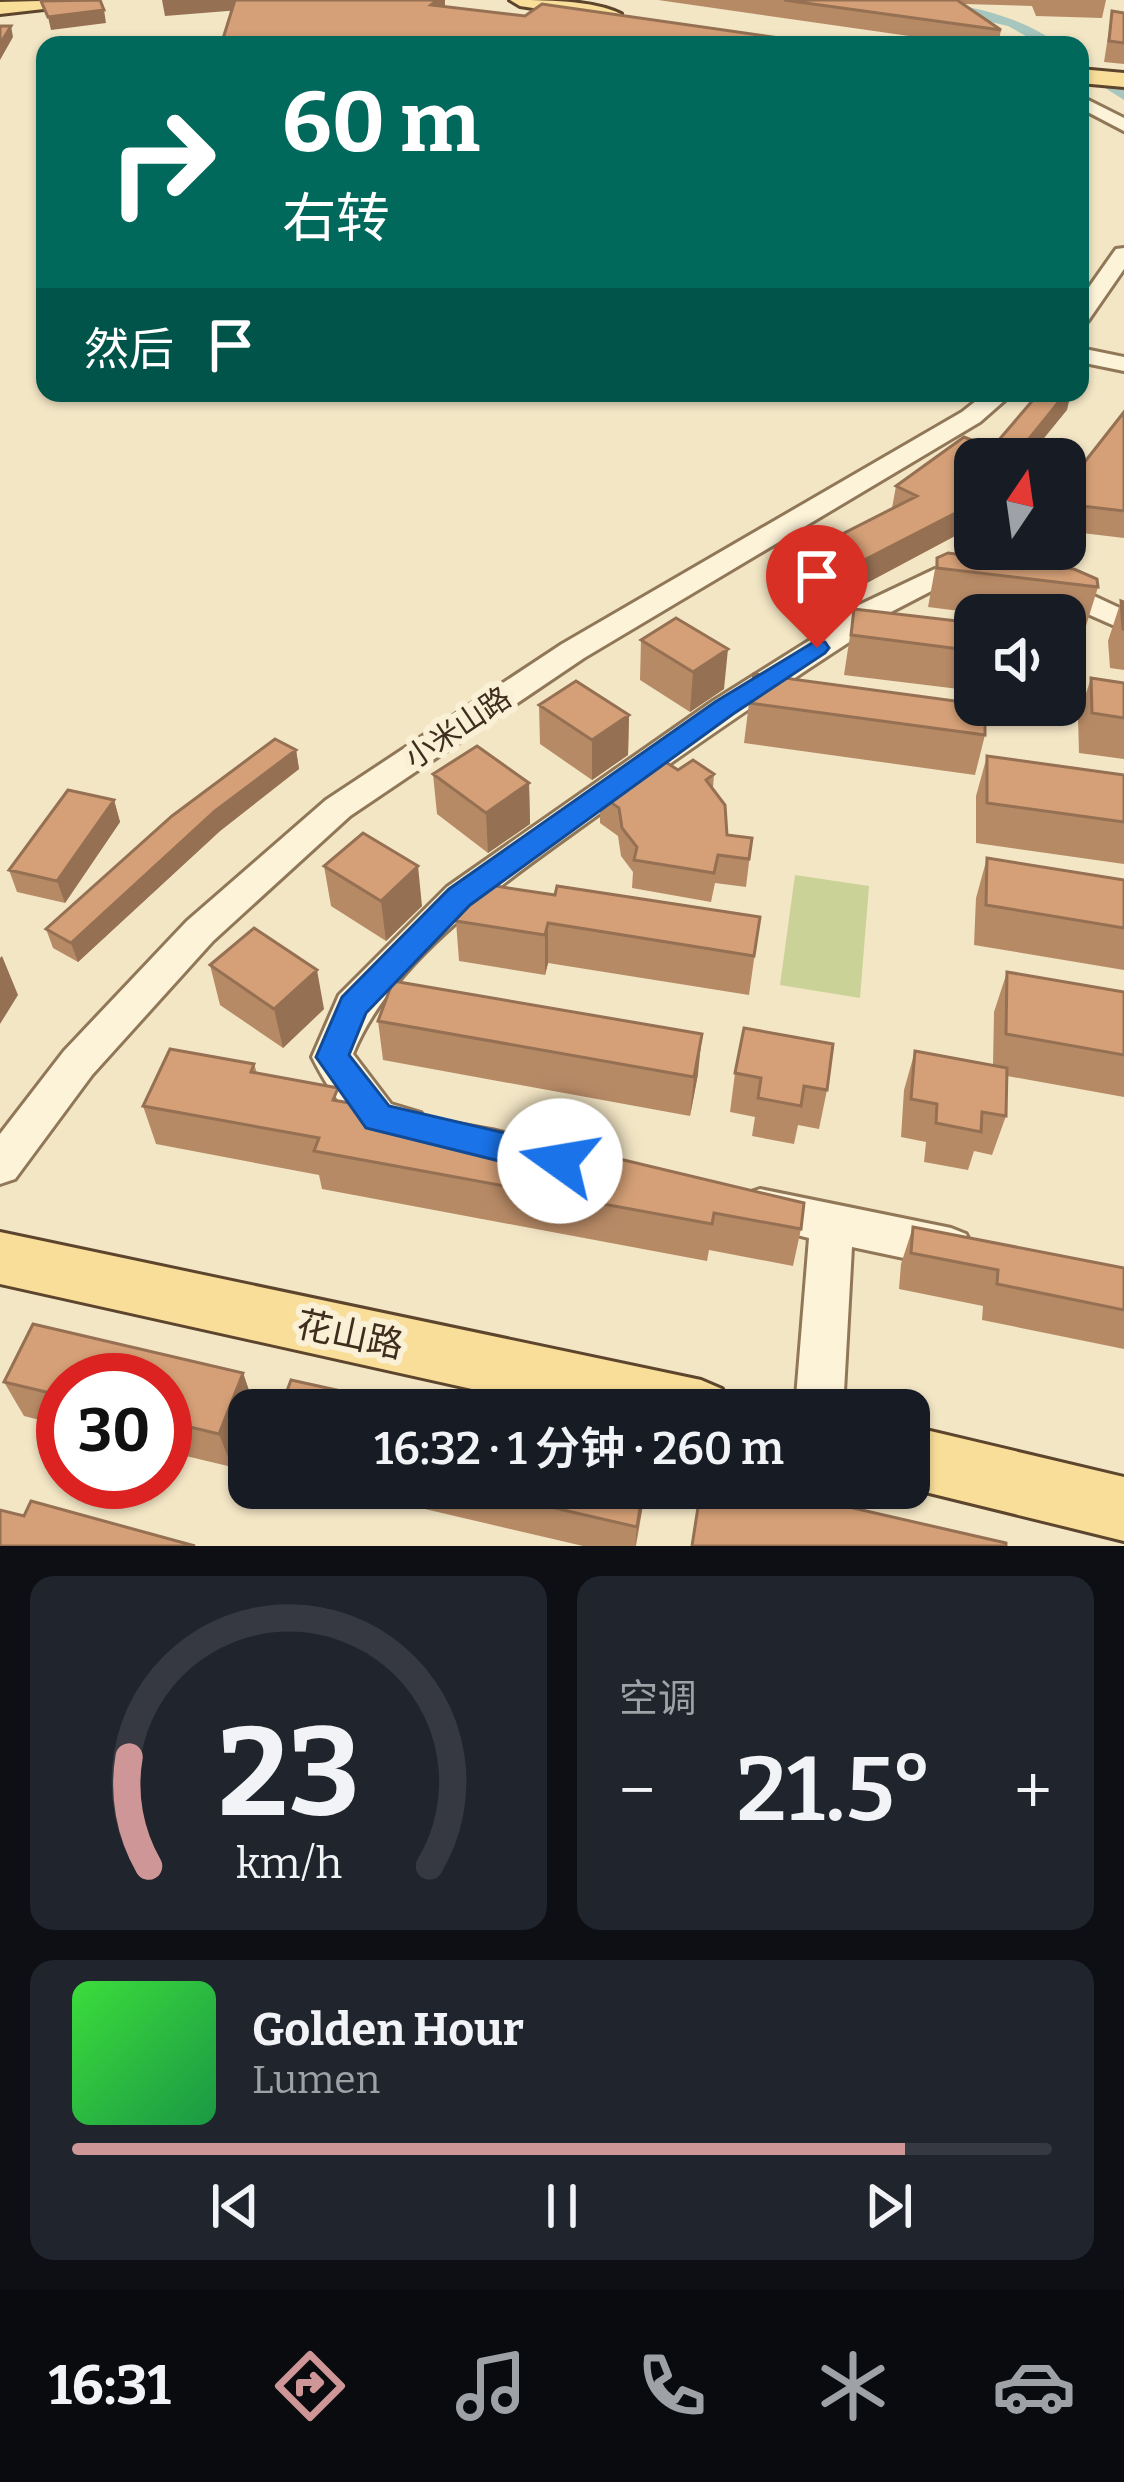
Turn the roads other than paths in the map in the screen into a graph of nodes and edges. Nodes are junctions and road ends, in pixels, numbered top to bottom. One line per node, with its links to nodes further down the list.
1 (38, 0): 6 (main road)
2 (70, 0): 6 (main road)
3 (493, 0): 7 (main road)
4 (520, 0): 7 (main road)
5 (556, 0): 7 (main road)
6 (0, 6)
7 (590, 11)
8 (1124, 82): 9 (main road)
9 (1089, 83)
10 (1089, 91): 11 (street)
11 (1124, 125)
12 (1124, 254): 13 (street)
13 (1089, 303)
14 (1089, 358): 15 (street)
15 (1124, 364)
16 (990, 402): 19 (street, 小米山路)
17 (1124, 621): 18 (street)
18 (446, 1134)
19 (0, 1166)
20 (719, 1198): 21 (street)
21 (832, 1225): 22 (street); 25 (street)
22 (989, 1256)
23 (0, 1258): 24 (main road, 花山路)
24 (603, 1389)
25 (820, 1389)
26 (930, 1462): 27 (main road)
27 (1124, 1508)

